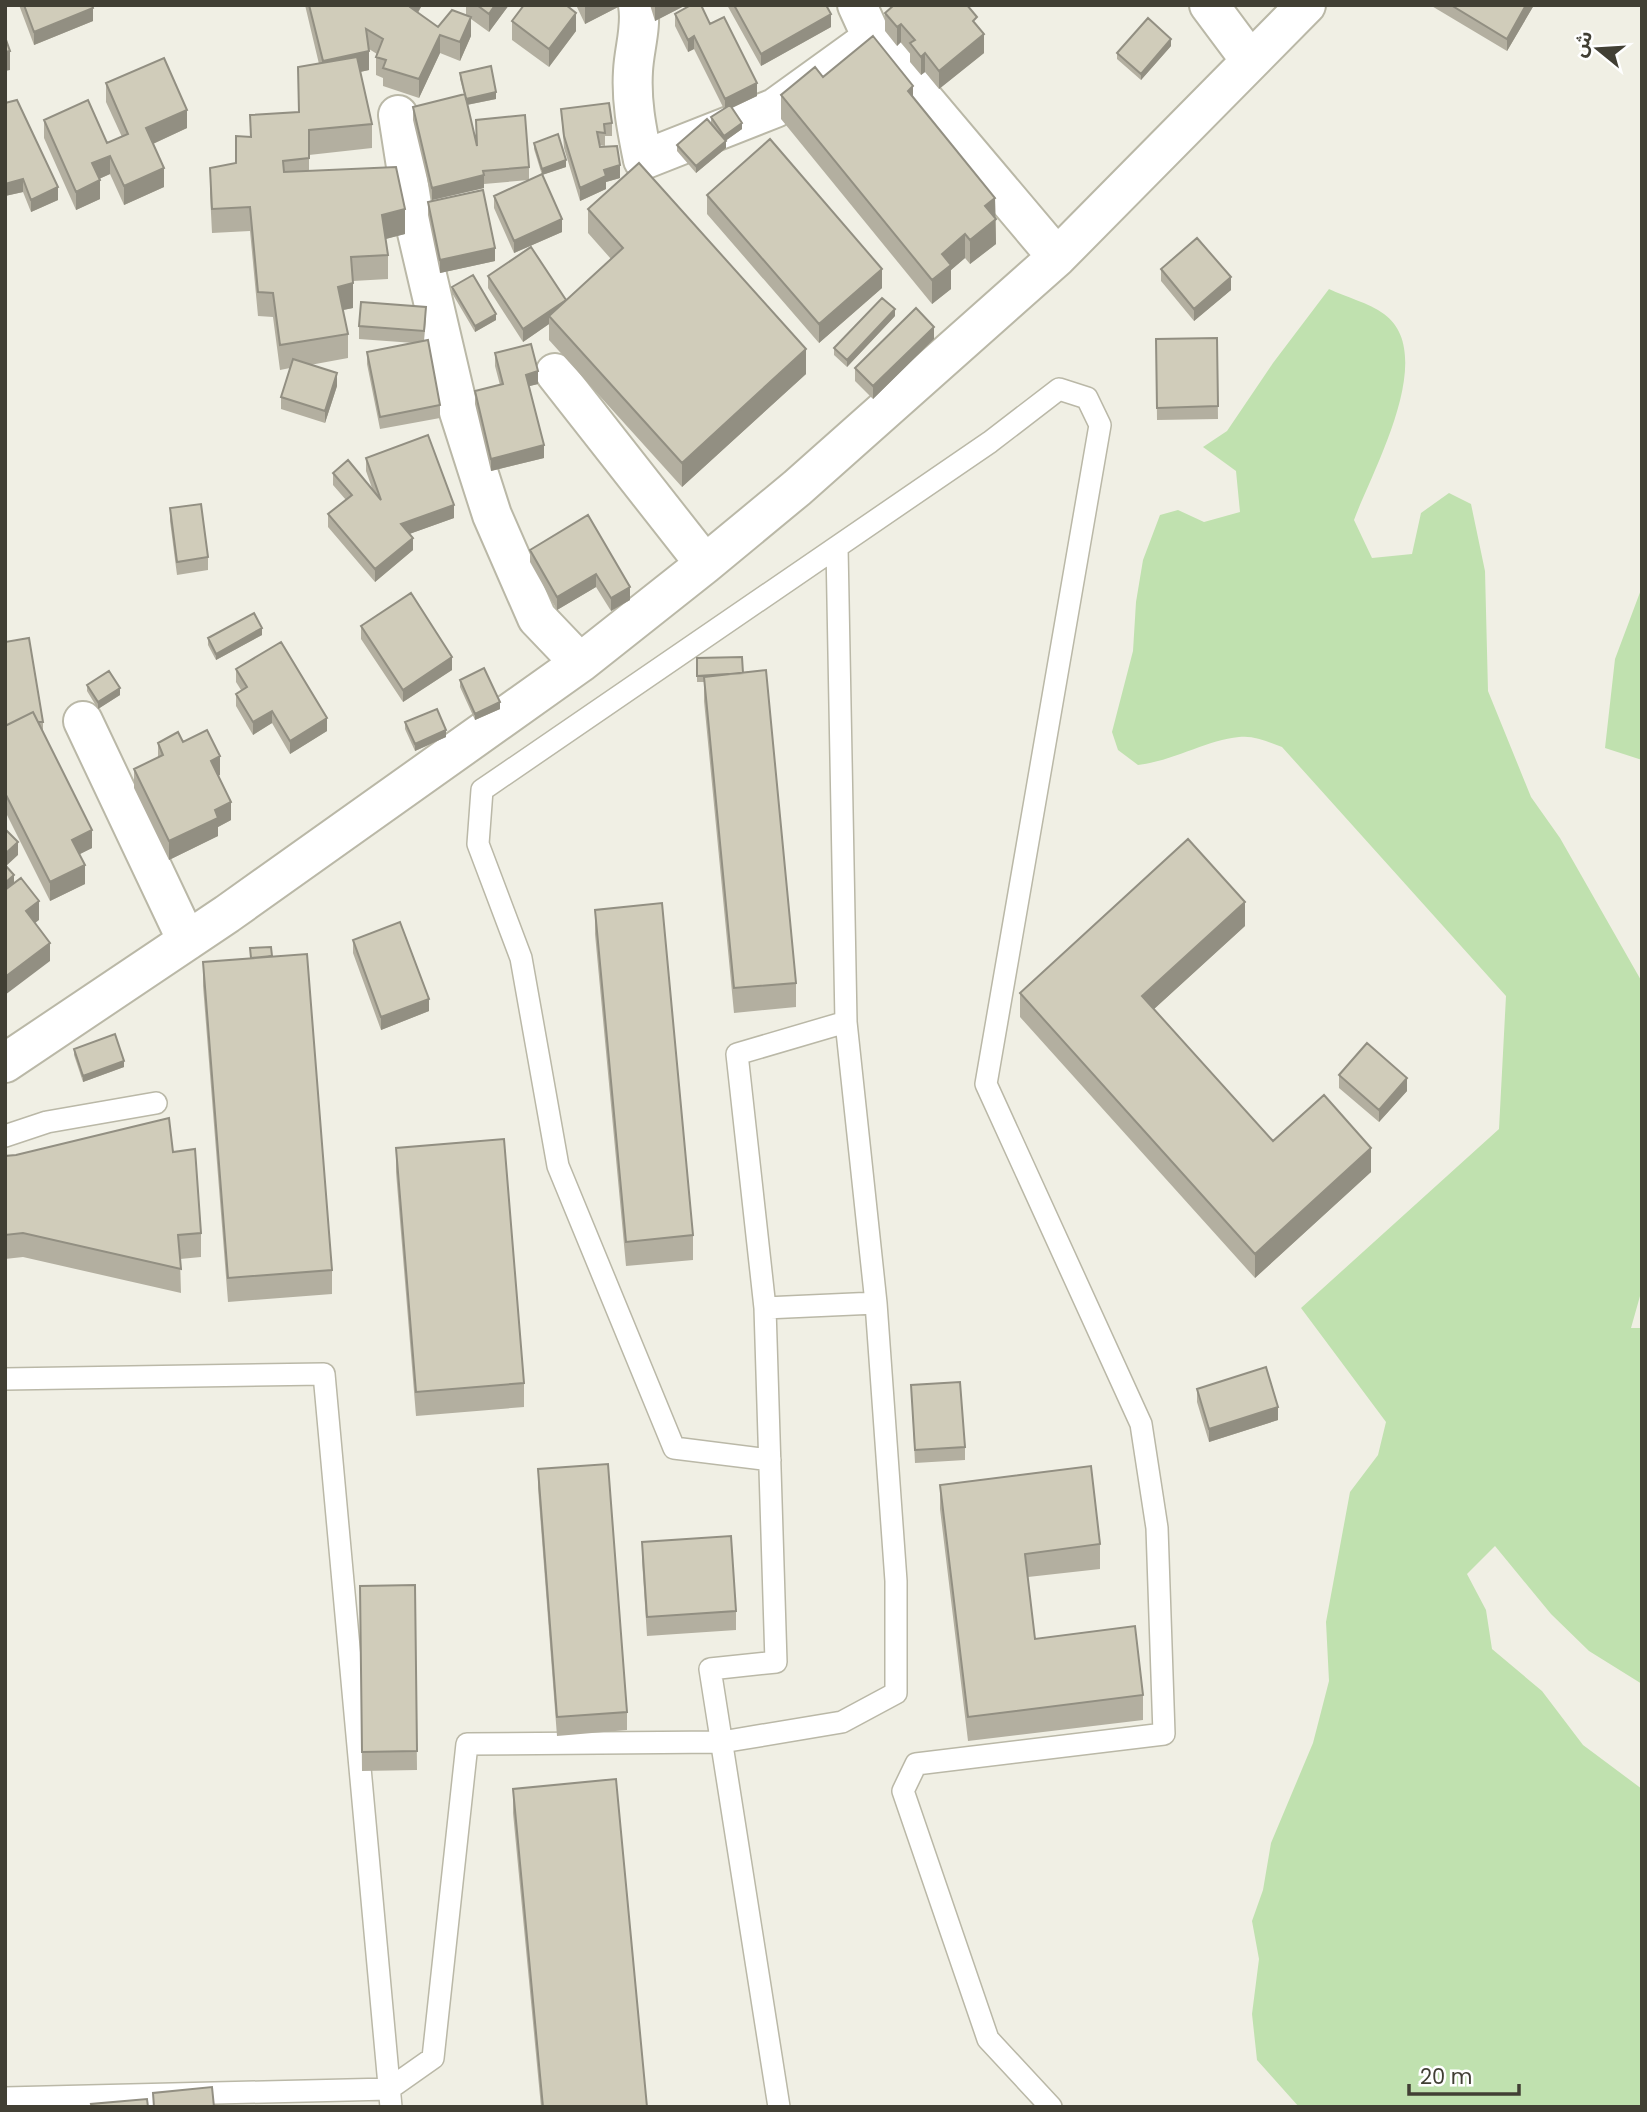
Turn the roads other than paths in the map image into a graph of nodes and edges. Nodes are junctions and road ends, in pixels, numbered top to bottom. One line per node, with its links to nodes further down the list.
1 (638, 5): 4 (street)
2 (1209, 5): 5 (street)
3 (1306, 5): 5 (street)
4 (864, 22): 7 (street)
5 (1250, 60): 7 (street)
6 (398, 115): 11 (street)
7 (1057, 257): 10 (street)
8 (555, 373): 10 (street)
9 (837, 547): 14 (lane); 21 (lane); 26 (lane)
10 (705, 564): 11 (street)
11 (580, 663): 13 (street)
12 (83, 721): 13 (street)
13 (187, 940): 15 (street)
14 (846, 1022): 18 (lane); 19 (lane)
15 (5, 1063)
16 (156, 1103): 17 (lane)
17 (5, 1136)
18 (876, 1303): 19 (lane); 22 (lane)
19 (765, 1308): 21 (lane)
20 (5, 1379): 24 (lane)
21 (770, 1460): 22 (lane)
22 (722, 1742): 24 (lane); 25 (lane)
23 (5, 2098): 24 (lane)
24 (390, 2098)
25 (779, 2107)
26 (1051, 2107)

